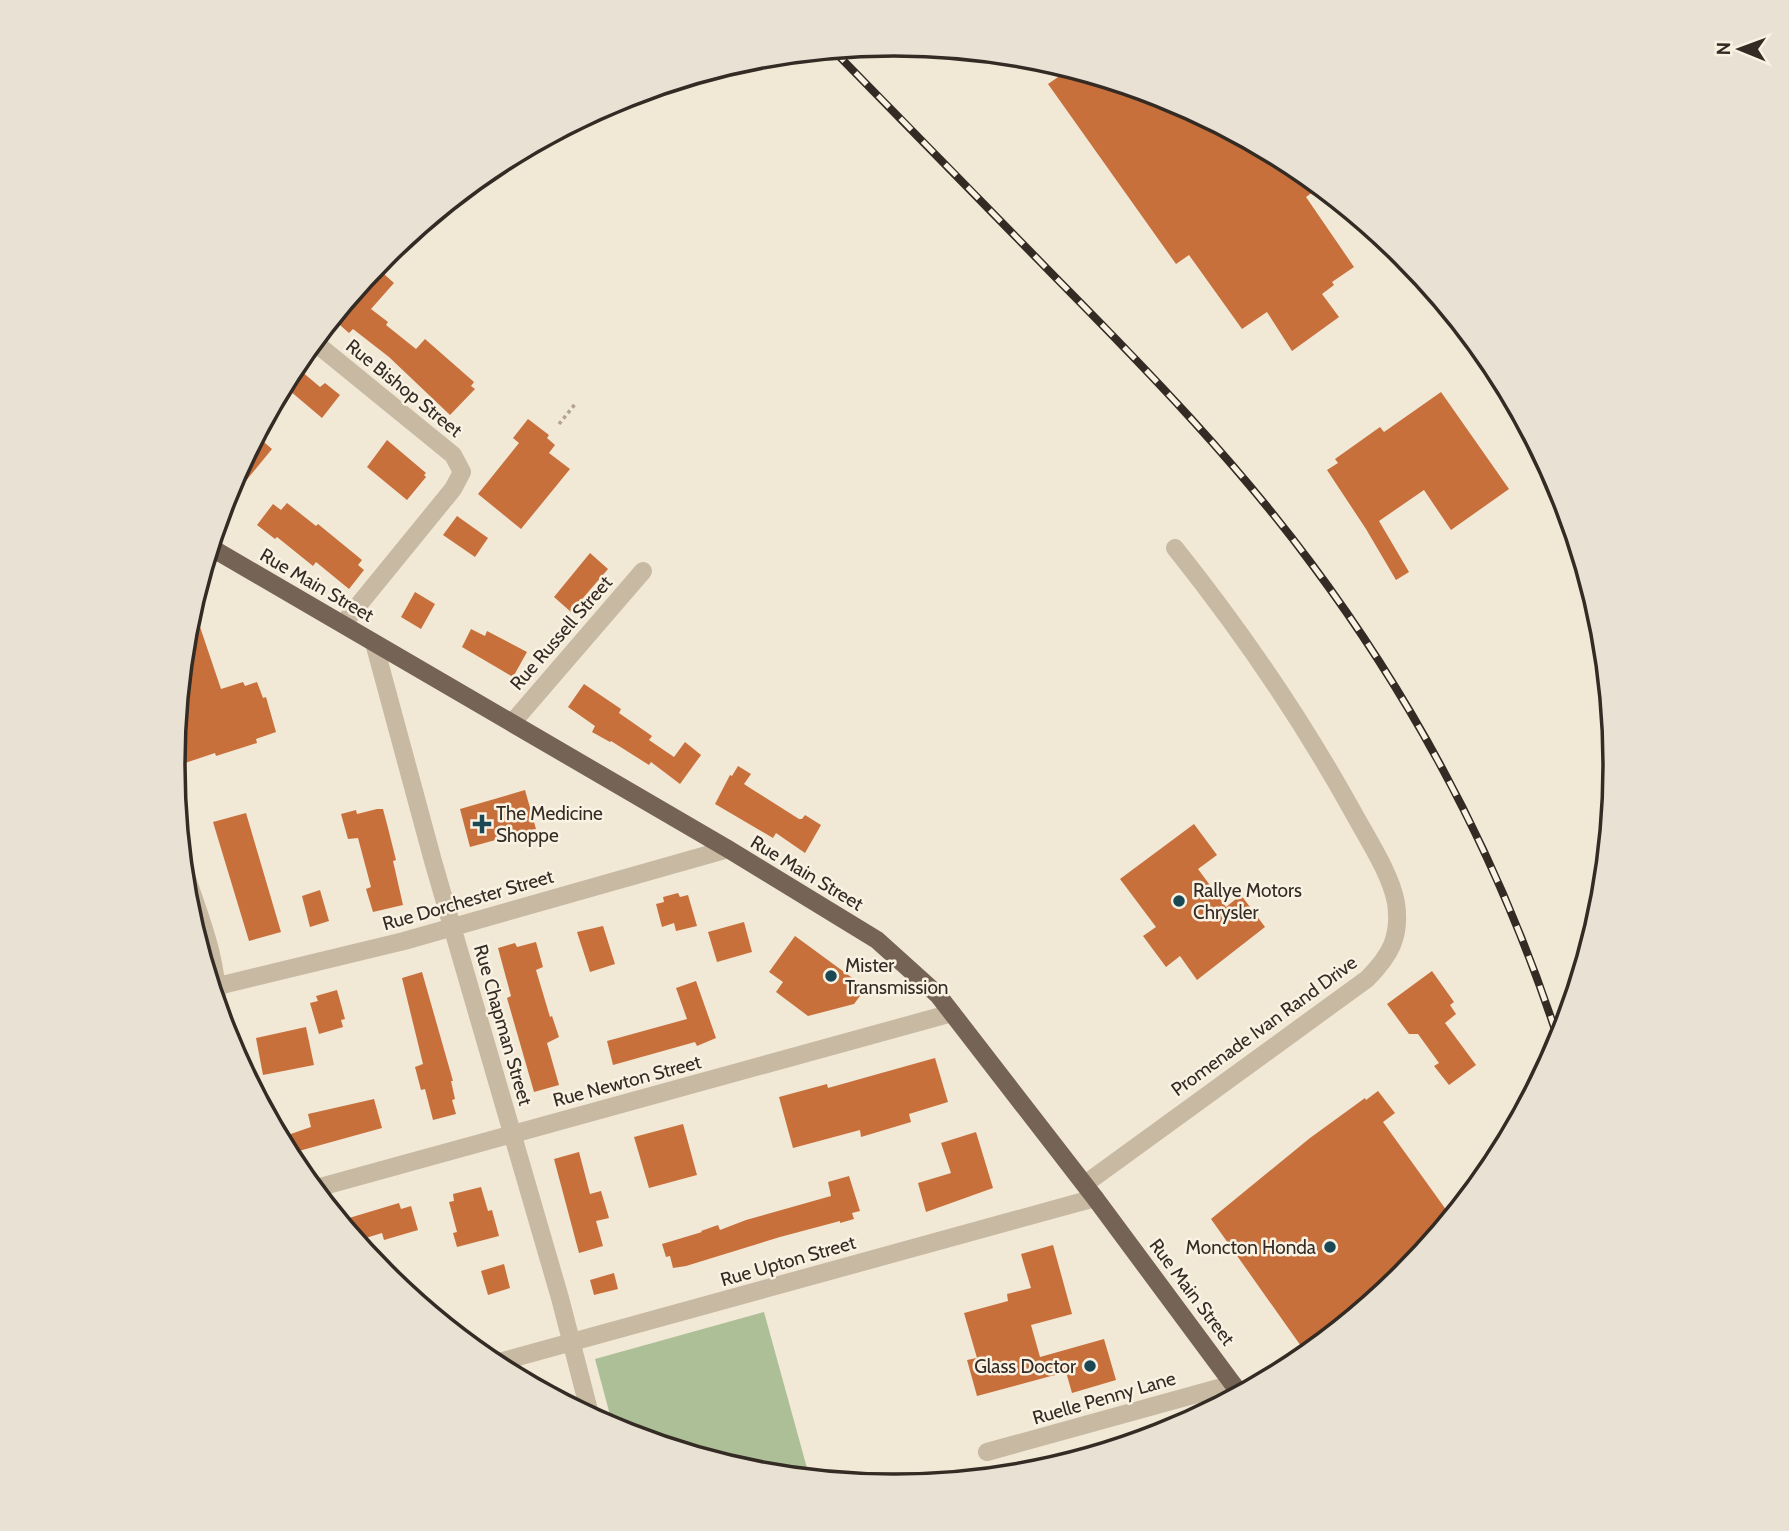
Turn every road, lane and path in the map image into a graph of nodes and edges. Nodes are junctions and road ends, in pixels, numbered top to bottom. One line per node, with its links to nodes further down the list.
1 (322, 348): 7 (street, Rue Bishop Street)
2 (576, 403): 3 (path)
3 (559, 424)
4 (1175, 548): 16 (street, Promenade Ivan Rand Drive)
5 (218, 552): 7 (main road, Rue Main Street)
6 (643, 571): 9 (street, Rue Russell Street)
7 (343, 624): 8 (main road, Rue Main Street)
8 (374, 643): 9 (main road, Rue Main Street); 11 (street, Rue Chapman Street)
9 (512, 723): 10 (main road, Rue Main Street)
10 (727, 849): 11 (street, Rue Dorchester Street); 13 (main road, Rue Main Street)
11 (453, 926): 12 (street, Rue Dorchester Street); 14 (street, Rue Chapman Street)
12 (220, 985)
13 (952, 1013): 14 (street, Rue Newton Street); 16 (main road, Rue Main Street)
14 (512, 1134): 15 (street, Rue Newton Street); 17 (street, Rue Chapman Street)
15 (324, 1186)
16 (1090, 1191): 17 (street, Rue Upton Street); 19 (main road, Rue Main Street)
17 (571, 1344): 18 (street, Rue Upton Street); 21 (street, Rue Chapman Street)
18 (508, 1360)
19 (1236, 1387)
20 (1228, 1391): 22 (street, Ruelle Penny Lane)
21 (587, 1405)
22 (987, 1452)

